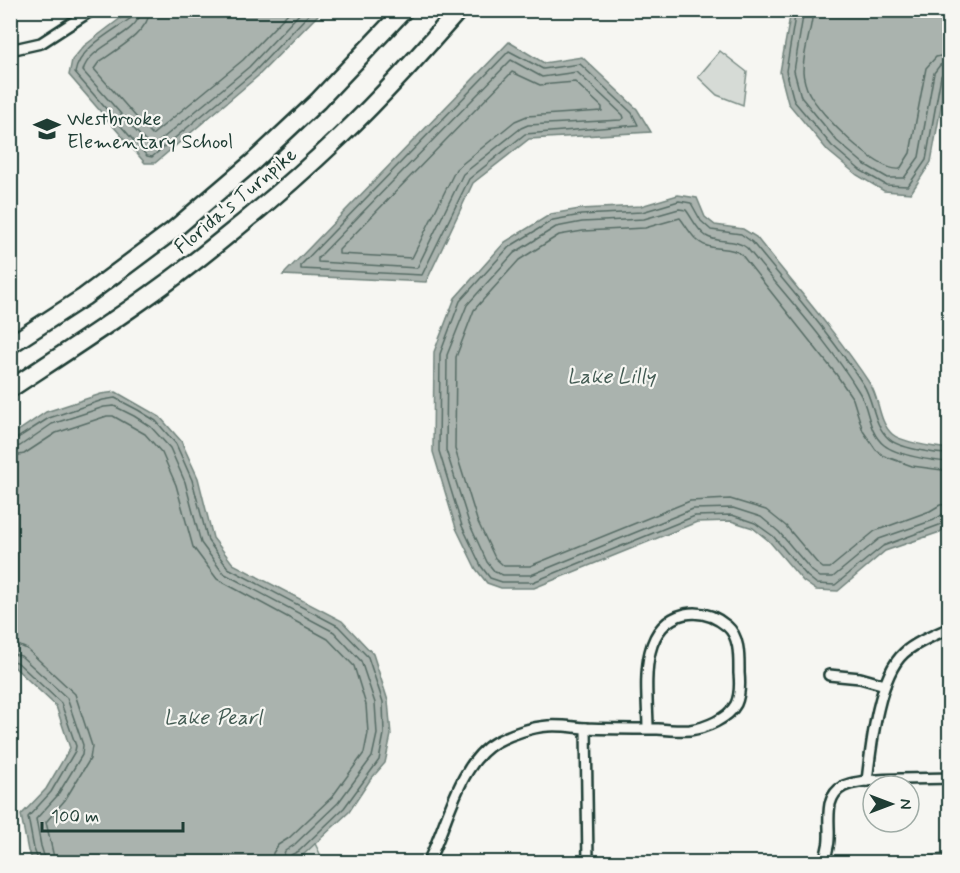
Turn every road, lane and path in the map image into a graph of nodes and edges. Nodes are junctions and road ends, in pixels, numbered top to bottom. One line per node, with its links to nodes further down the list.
1 (92, 10): 4 (street)
2 (404, 10): 5 (highway, Florida's Turnpike)
3 (459, 10): 6 (highway, Florida's Turnpike)
4 (10, 50)
5 (10, 345)
6 (10, 389)
7 (950, 628): 9 (street)
8 (829, 675): 9 (street)
9 (885, 685): 12 (street)
10 (586, 728): 11 (street); 16 (street); 17 (street)
11 (648, 729): 11 (street)
12 (868, 774)
13 (950, 778): 14 (street)
14 (921, 779)
15 (861, 782): 18 (street)
16 (428, 862)
17 (588, 862)
18 (823, 862)

